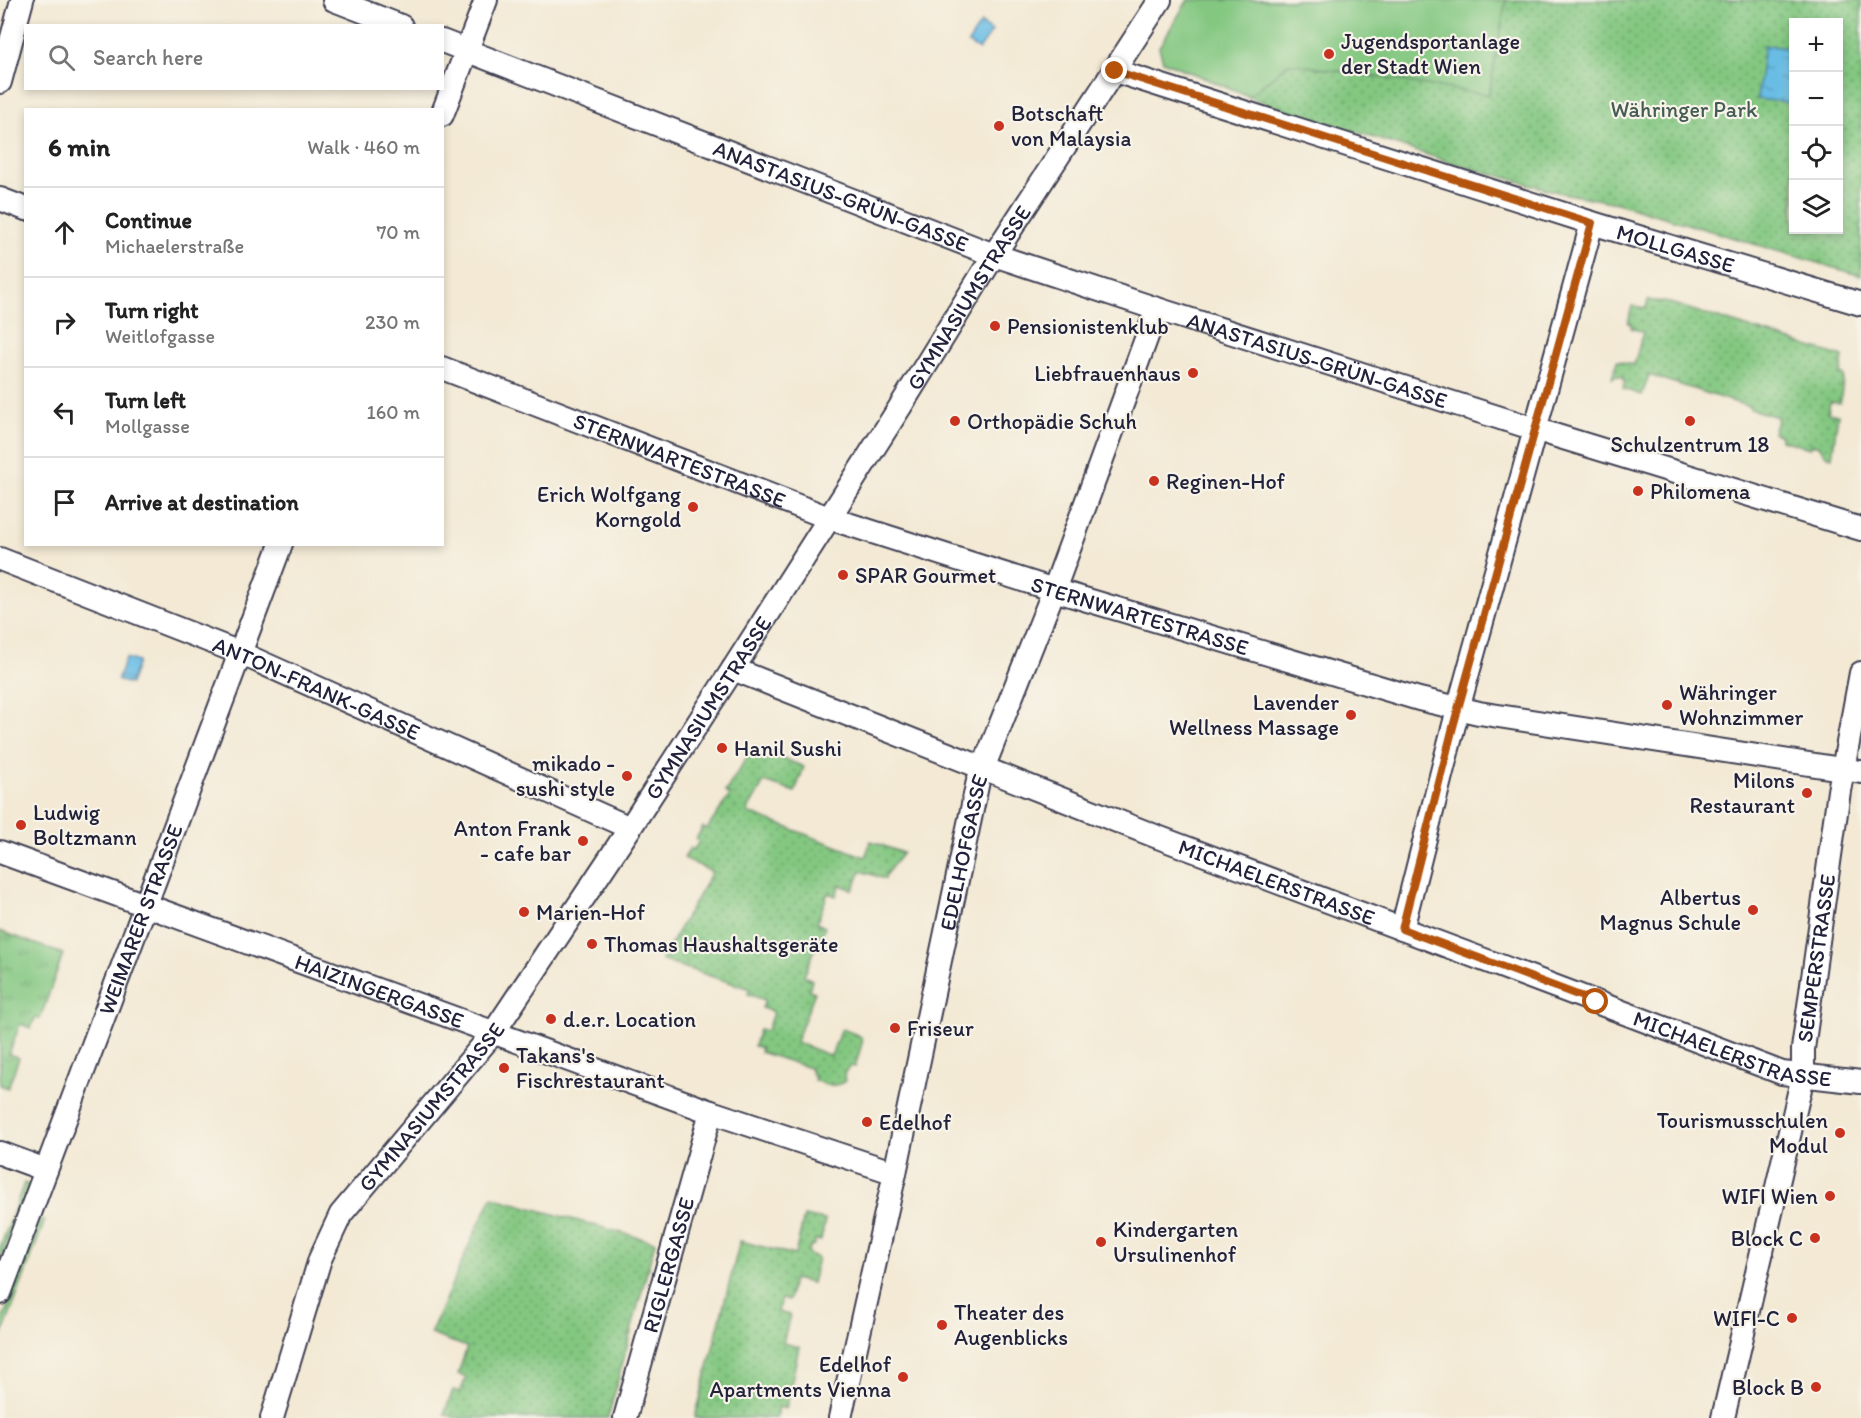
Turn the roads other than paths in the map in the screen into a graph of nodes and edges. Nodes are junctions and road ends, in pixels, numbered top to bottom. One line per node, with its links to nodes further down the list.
1 (22, 0): 9 (street)
2 (334, 0): 5 (street)
3 (486, 0): 7 (street)
4 (1160, 0): 8 (street, GYMNASIUMSTRASSE)
5 (396, 24)
6 (444, 42): 7 (street, ANASTASIUS-GRÜN-GASSE)
7 (466, 51): 10 (street); 14 (street, ANASTASIUS-GRÜN-GASSE)
8 (1115, 71): 13 (street, MOLLGASSE); 14 (street, GYMNASIUMSTRASSE)
9 (0, 82)
10 (444, 110)
11 (0, 199): 12 (street)
12 (24, 208)
13 (1592, 223): 15 (street, MOLLGASSE); 18 (street)
14 (994, 255): 16 (street, ANASTASIUS-GRÜN-GASSE); 19 (street, GYMNASIUMSTRASSE)
15 (1861, 304)
16 (1157, 309): 18 (street, ANASTASIUS-GRÜN-GASSE); 23 (street, EDELHOFGASSE)
17 (444, 369): 19 (street, STERNWARTESTRASSE)
18 (1535, 428): 20 (street, ANASTASIUS-GRÜN-GASSE); 27 (street)
19 (829, 518): 23 (street, STERNWARTESTRASSE); 25 (street, GYMNASIUMSTRASSE)
20 (1861, 529)
21 (280, 546): 24 (street, WEIMARER STRASSE)
22 (0, 559): 24 (street, ANTON-FRANK-GASSE)
23 (1054, 590): 27 (street, STERNWARTESTRASSE); 28 (street, EDELHOFGASSE)
24 (240, 653): 30 (street, ANTON-FRANK-GASSE); 32 (street, WEIMARER STRASSE)
25 (733, 669): 28 (street, MICHAELERSTRASSE); 30 (street, GYMNASIUMSTRASSE)
26 (1861, 673): 29 (street, SEMPERSTRASSE)
27 (1458, 709): 29 (street, STERNWARTESTRASSE); 33 (street)
28 (983, 769): 33 (street, MICHAELERSTRASSE); 40 (street, EDELHOFGASSE)
29 (1852, 771): 35 (street, SEMPERSTRASSE)
30 (630, 828): 34 (street, GYMNASIUMSTRASSE)
31 (0, 852): 32 (street, HAIZINGERGASSE)
32 (147, 904): 34 (street, HAIZINGERGASSE); 39 (street, WEIMARER STRASSE)
33 (1402, 929): 35 (street, MICHAELERSTRASSE)
34 (494, 1032): 37 (street, HAIZINGERGASSE); 42 (street, GYMNASIUMSTRASSE)
35 (1803, 1076): 36 (street, MICHAELERSTRASSE); 45 (street, SEMPERSTRASSE)
36 (1861, 1082)
37 (711, 1112): 40 (street, HAIZINGERGASSE); 43 (street, RIGLERGASSE)
38 (0, 1153): 39 (street)
39 (46, 1170): 41 (street, WEIMARER STRASSE)
40 (895, 1173): 44 (street, EDELHOFGASSE)
41 (0, 1293)
42 (272, 1418)
43 (625, 1418)
44 (840, 1418)
45 (1724, 1418)

